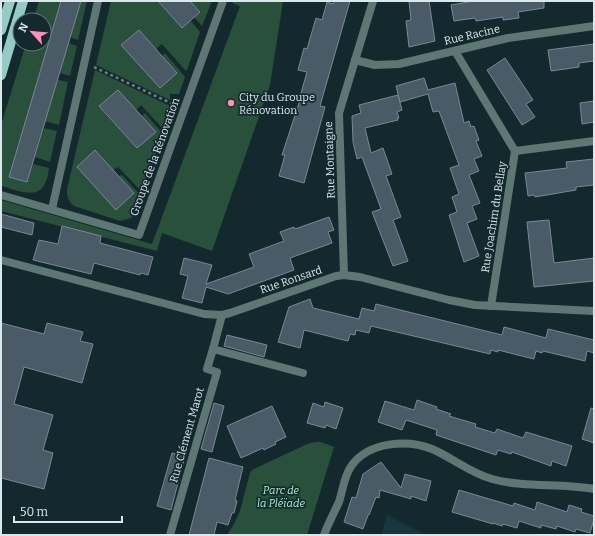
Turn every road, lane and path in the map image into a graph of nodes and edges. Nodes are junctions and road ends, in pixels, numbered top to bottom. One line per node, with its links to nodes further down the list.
1 (10, 1): 7 (main road)
2 (23, 1): 11 (main road)
3 (98, 1): 10 (street)
4 (223, 1): 12 (street, Groupe de la Rénovation)
5 (373, 1): 9 (street, Rue Montaigne)
6 (594, 26): 8 (street, Rue Racine)
7 (1, 30)
8 (455, 51): 9 (street, Rue Racine); 14 (street, Rue Joachim du Bellay)
9 (355, 60): 18 (street, Rue Montaigne)
10 (85, 62): 12 (path); 16 (street)
11 (1, 75)
12 (184, 109): 16 (street, Groupe de la Rénovation)
13 (594, 141): 14 (street)
14 (515, 151): 19 (street, Rue Joachim du Bellay)
15 (1, 195): 16 (street, Groupe de la Rénovation)
16 (52, 209)
17 (1, 260): 21 (street, Rue Ronsard)
18 (344, 275): 19 (street, Rue Ronsard); 21 (street, Rue Ronsard)
19 (491, 306): 20 (street, Rue Ronsard)
20 (594, 311)
21 (222, 315): 22 (street, Rue Clément Marot)
22 (213, 349): 23 (street); 25 (street, Rue Clément Marot)
23 (303, 373)
24 (594, 489): 26 (street)
25 (170, 535)
26 (324, 535)

